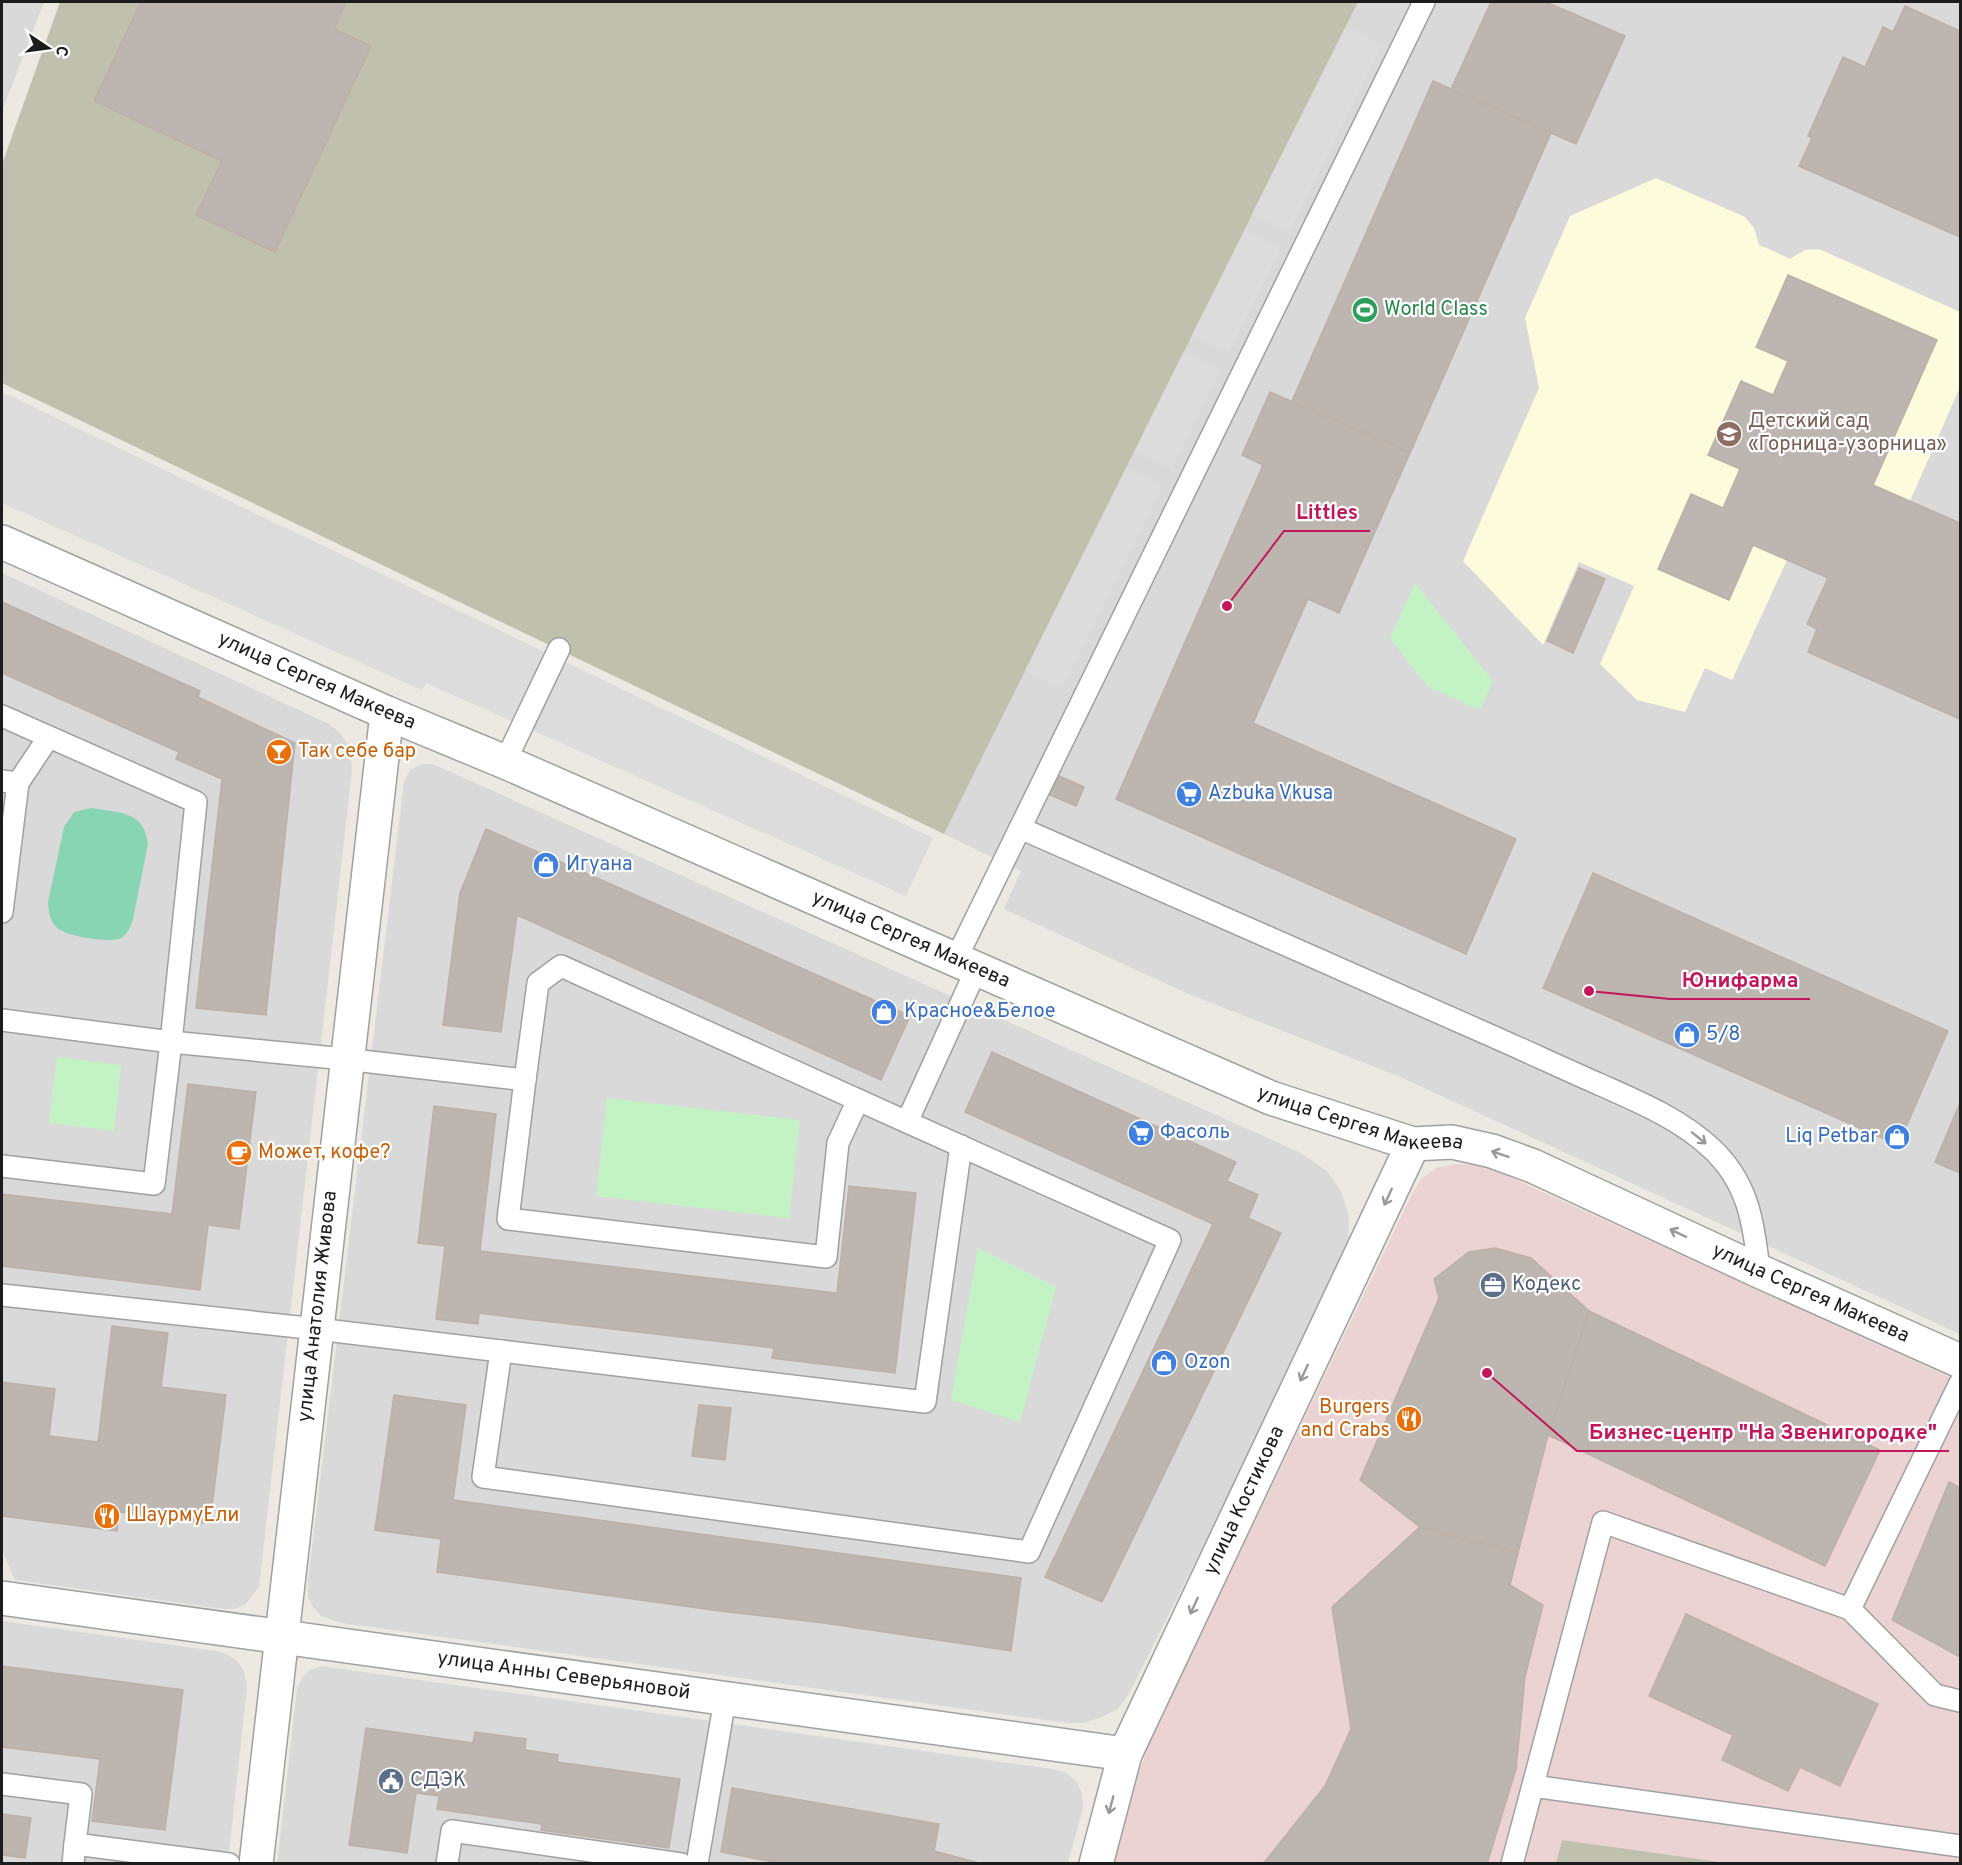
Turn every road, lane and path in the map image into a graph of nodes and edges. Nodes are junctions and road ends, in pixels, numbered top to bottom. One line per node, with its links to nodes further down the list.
1 (1424, 2): 9 (lane)
2 (2, 542): 4 (street, улица Сергея Макеева)
3 (559, 649): 7 (lane)
4 (387, 713): 7 (street, улица Сергея Макеева); 14 (street, улица Анатолия Живова)
5 (2, 716): 6 (lane)
6 (48, 738): 8 (lane); 13 (lane)
7 (505, 762): 11 (street, улица Сергея Макеева)
8 (10, 782): 10 (lane)
9 (1020, 828): 11 (lane); 21 (lane, one-way to 21)
10 (2, 912)
11 (966, 964): 17 (lane); 18 (street, улица Сергея Макеева)
12 (2, 1020): 13 (lane)
13 (171, 1042): 14 (lane); 20 (lane)
14 (345, 1059): 15 (lane); 23 (street, улица Анатолия Живова)
15 (525, 1080): 16 (lane); 16 (lane)
16 (858, 1100): 17 (lane)
17 (907, 1122): 19 (lane)
18 (1413, 1144): 21 (street, улица Сергея Макеева, one-way to 18); 32 (street, улица Костикова, one-way to 32)
19 (961, 1146): 24 (lane); 24 (lane)
20 (2, 1166)
21 (1759, 1271): 25 (street, улица Сергея Макеева)
22 (2, 1294): 23 (lane)
23 (317, 1329): 24 (lane); 29 (street, улица Анатолия Живова)
24 (501, 1351)
25 (1960, 1361)
26 (1960, 1383): 28 (lane)
27 (2, 1598): 29 (street, улица Анны Северьяновой)
28 (1850, 1609): 31 (lane); 34 (lane)
29 (281, 1638): 30 (street, улица Анны Северьяновой); 38 (street, улица Анатолия Живова)
30 (725, 1699): 32 (street, улица Анны Северьяновой); 41 (lane)
31 (1960, 1701)
32 (1125, 1754): 42 (street, улица Костикова, one-way to 42)
33 (2, 1784): 36 (lane)
34 (1533, 1786): 35 (lane); 43 (lane)
35 (1960, 1846)
36 (74, 1854): 37 (lane)
37 (229, 1863)
38 (256, 1863)
39 (447, 1863): 40 (lane)
40 (681, 1863)
41 (697, 1863)
42 (1096, 1863)
43 (1512, 1863)

